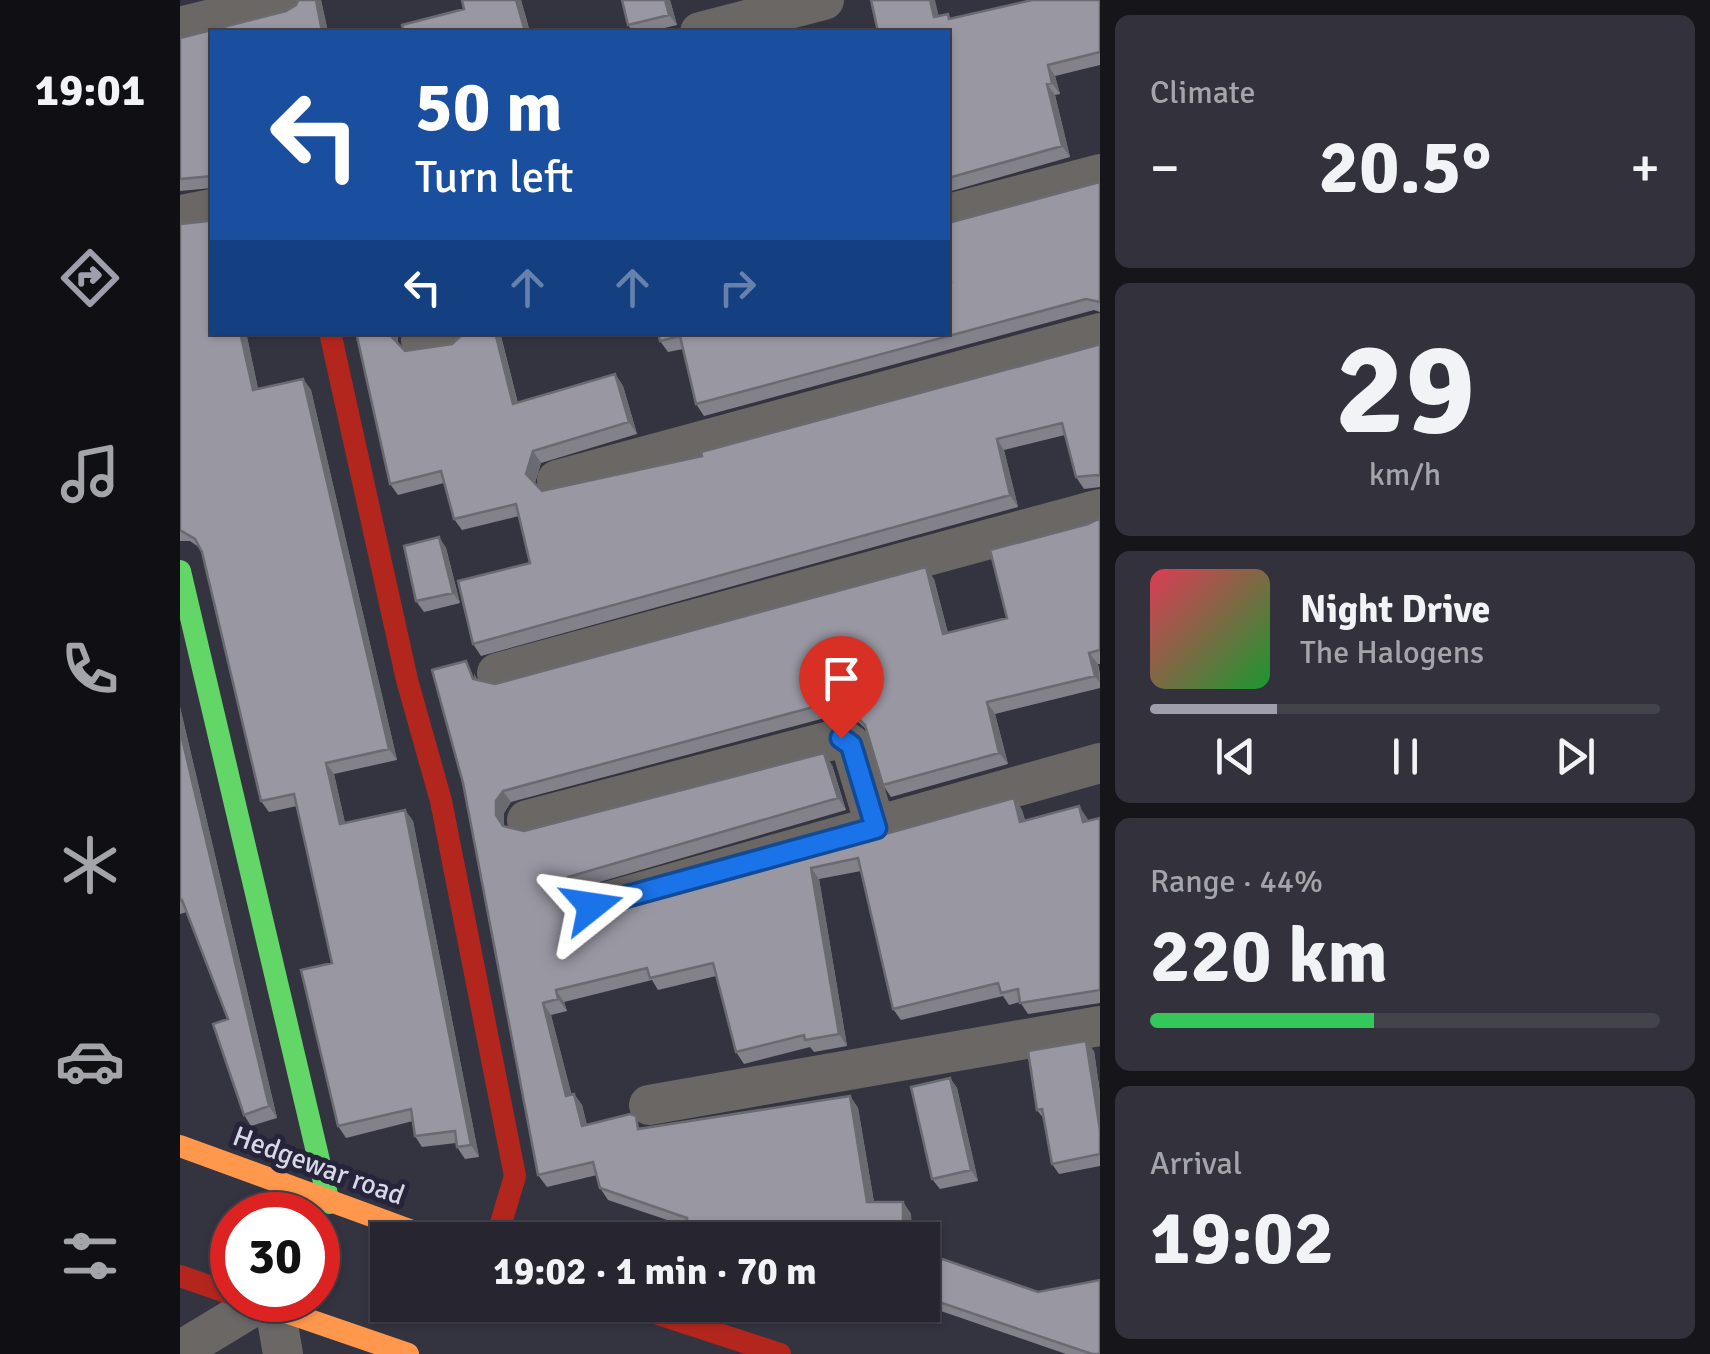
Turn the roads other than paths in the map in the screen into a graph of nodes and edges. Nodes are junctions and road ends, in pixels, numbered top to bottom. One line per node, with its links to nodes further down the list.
1 (287, 0): 3 (street)
2 (824, 0): 4 (street)
3 (180, 27)
4 (708, 30)
5 (1100, 174): 7 (street)
6 (210, 208): 8 (street)
7 (950, 213)
8 (180, 215)
9 (1100, 334): 11 (street)
10 (331, 335): 26 (street)
11 (558, 480)
12 (1100, 509): 14 (street)
13 (180, 571): 23 (street)
14 (497, 673)
15 (1100, 763): 17 (street)
16 (527, 820): 17 (street)
17 (876, 828): 18 (street)
18 (592, 906)
19 (1100, 1026): 20 (street)
20 (649, 1104)
21 (180, 1146): 22 (street, Hedgewar road)
22 (302, 1192)
23 (327, 1192)
24 (340, 1206): 25 (street, Hedgewar road)
25 (386, 1222)
26 (501, 1222)
27 (180, 1276): 28 (street)
28 (210, 1286)
29 (223, 1322): 33 (street)
30 (265, 1322): 34 (street)
31 (315, 1322): 35 (street)
32 (683, 1322): 36 (street)
33 (180, 1351)
34 (282, 1354)
35 (408, 1354)
36 (780, 1354)

